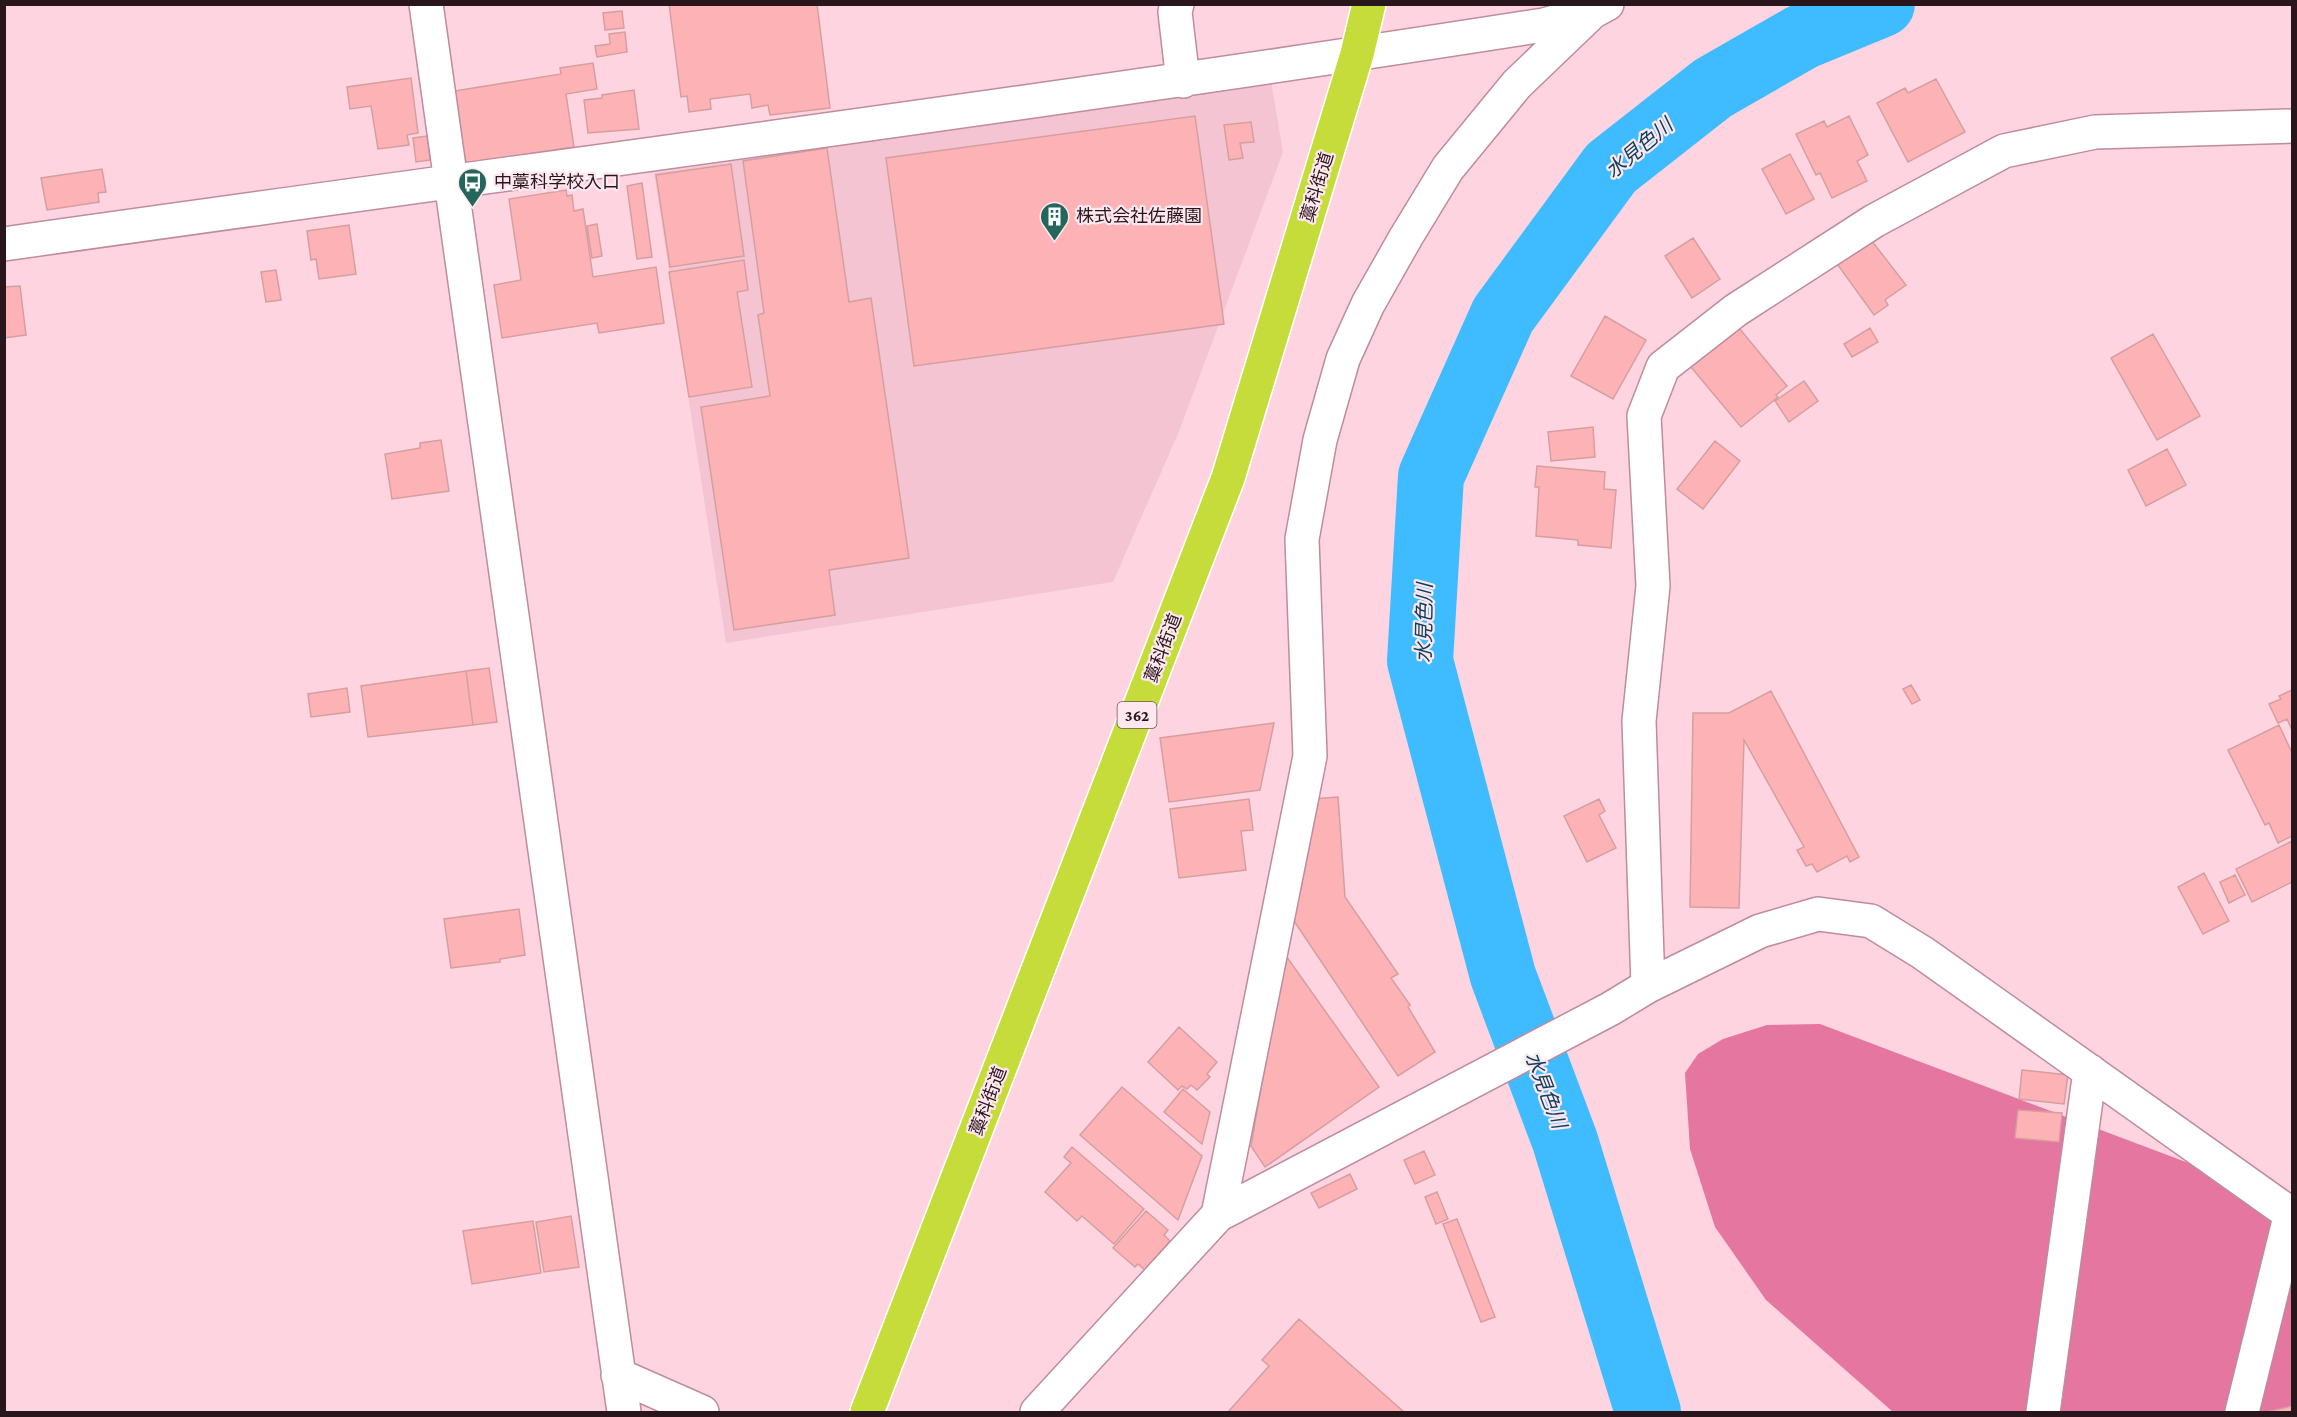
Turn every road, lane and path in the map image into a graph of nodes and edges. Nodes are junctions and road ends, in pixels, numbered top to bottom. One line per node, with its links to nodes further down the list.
1 (426, 4): 8 (street)
2 (1177, 4): 6 (street)
3 (1369, 4): 5 (highway, 藁科街道 / 362)
4 (1601, 8): 5 (street); 13 (street)
5 (1357, 54): 6 (street); 17 (highway, 藁科街道 / 362)
6 (1183, 81): 8 (street)
7 (2292, 126): 10 (street)
8 (450, 181): 9 (street); 14 (street)
9 (4, 244)
10 (1648, 986): 11 (street); 13 (street)
11 (2091, 1071): 12 (street); 19 (street)
12 (2292, 1214): 20 (street)
13 (1218, 1215): 18 (street)
14 (618, 1375): 15 (street); 16 (street)
15 (624, 1413)
16 (702, 1413)
17 (867, 1413)
18 (1036, 1413)
19 (2043, 1413)
20 (2242, 1413)

